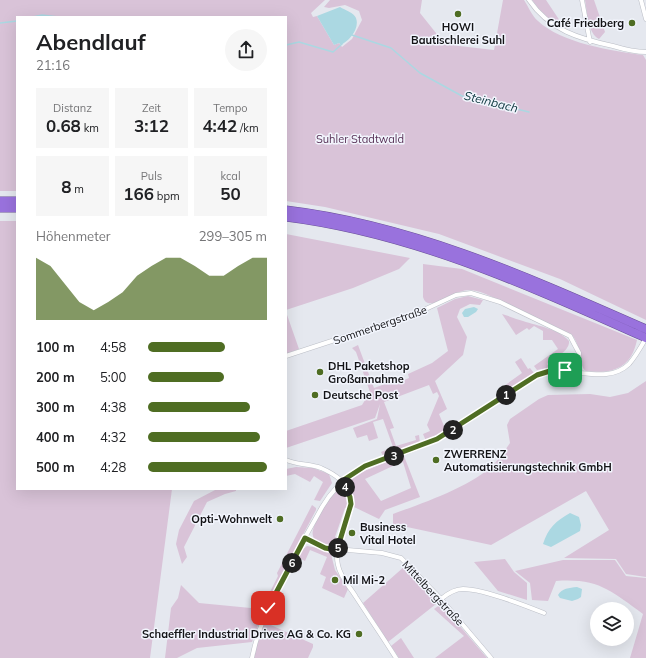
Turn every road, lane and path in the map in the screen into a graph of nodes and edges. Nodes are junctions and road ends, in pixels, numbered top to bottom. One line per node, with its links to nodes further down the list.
1 (529, 0): 5 (street)
2 (582, 0): 5 (street)
3 (641, 0): 4 (street)
4 (646, 19)
5 (590, 42): 6 (street)
6 (646, 52)
7 (0, 201): 8 (highway)
8 (16, 201)
9 (0, 208): 10 (highway)
10 (16, 208)
11 (287, 210): 13 (highway)
12 (287, 217): 14 (highway)
13 (646, 329)
14 (646, 338): 16 (street)
15 (287, 356): 16 (street, Sommerbergstraße)
16 (578, 372): 18 (street)
17 (287, 460): 18 (street)
18 (342, 481): 19 (street); 20 (street)
19 (305, 538): 20 (street, Mittelbergstraße); 23 (street)
20 (337, 550): 21 (street, Mittelbergstraße); 24 (street)
21 (441, 599): 22 (street); 25 (street, Mittelbergstraße)
22 (544, 613)
23 (252, 658)
24 (396, 658)
25 (492, 658)

